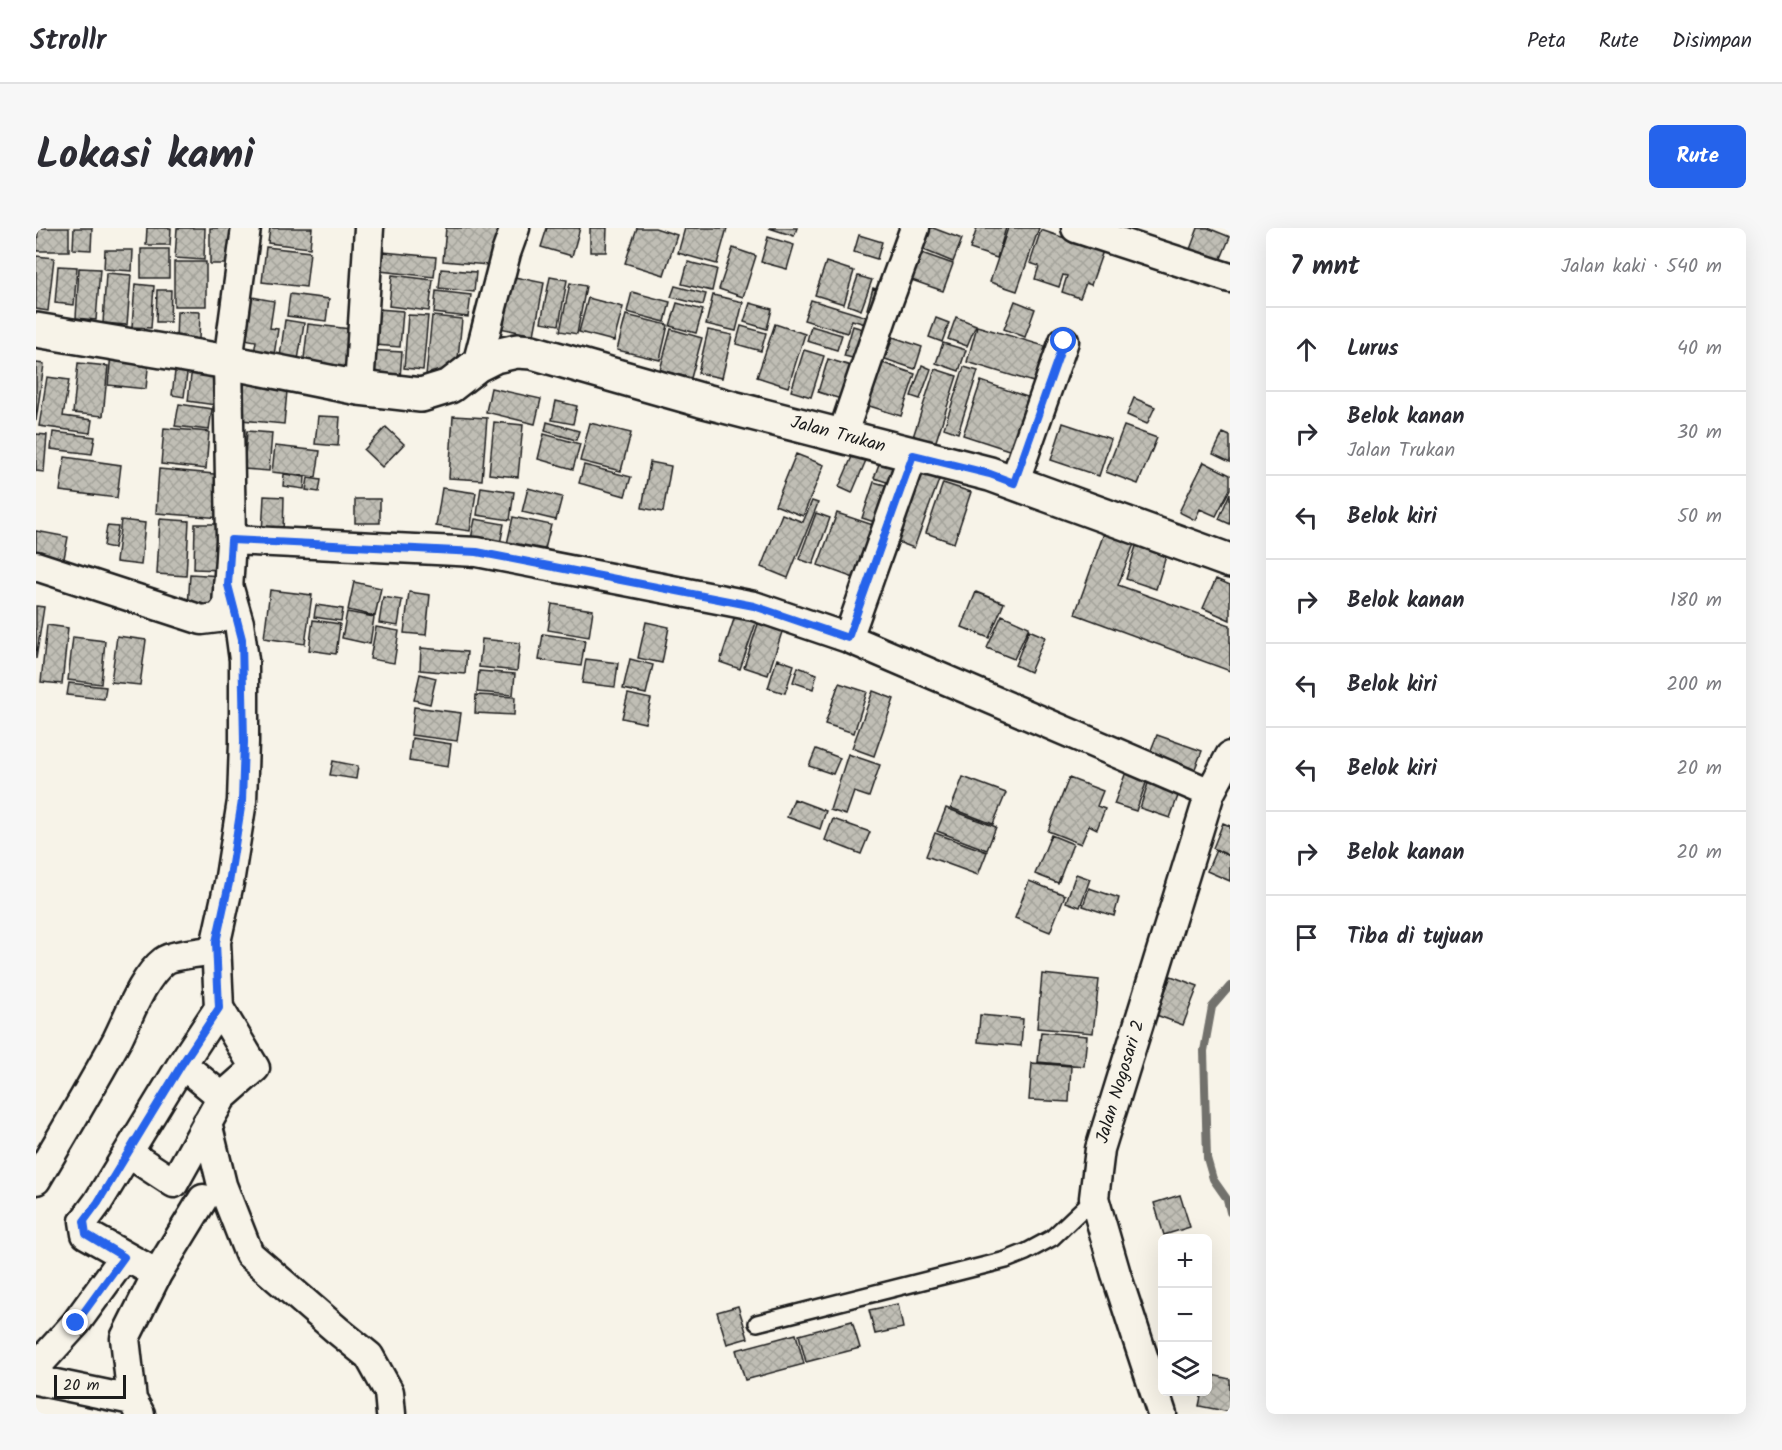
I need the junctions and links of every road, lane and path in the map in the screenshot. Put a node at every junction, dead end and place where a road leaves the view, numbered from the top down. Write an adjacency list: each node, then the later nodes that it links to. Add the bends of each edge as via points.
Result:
1 (246, 228): 9 (street)
2 (369, 228): 11 (street)
3 (515, 228): 10 (street)
4 (915, 228): 12 (street)
5 (1076, 228): 6 (street)
6 (1230, 278)
7 (36, 330): 9 (street, Jalan Trukan)
8 (1064, 341): 14 (street)
9 (228, 362): 11 (street, Jalan Trukan); 15 (street)
10 (477, 365): 11 (street, Jalan Trukan, via 450,386 421,395); 12 (street, Jalan Trukan, via 518,351 545,354)
11 (359, 388)
12 (842, 436): 13 (street, Jalan Trukan)
13 (913, 455): 14 (street, Jalan Trukan); 19 (street)
14 (1014, 483): 16 (street, Jalan Trukan)
15 (231, 540): 18 (street); 19 (street, via 477,552 754,606)
16 (1230, 561)
17 (36, 566): 18 (street, via 202,620 218,618 227,607)
18 (228, 585): 22 (street, via 242,639 244,742 242,801)
19 (848, 638): 21 (street)
20 (1230, 756): 21 (street, Jalan Nogosari 2)
21 (1210, 793): 30 (street, Jalan Nogosari 2, via 1100,1149)
22 (216, 942): 23 (street); 28 (street, via 209,951 166,959 156,968)
23 (219, 1008): 24 (street); 25 (street, via 255,1068)
24 (182, 1064): 25 (street); 27 (street)
25 (222, 1097): 26 (street)
26 (207, 1123): 29 (street); 32 (street)
27 (128, 1153): 29 (street); 33 (street, via 84,1221 86,1234)
28 (36, 1179)
29 (174, 1183): 31 (street)
30 (1094, 1198): 35 (lane, via 1052,1238 1006,1260); 41 (street, Jalan Nogosari 2)
31 (203, 1199): 32 (street); 34 (street)
32 (234, 1217): 40 (street, via 249,1254 369,1356 389,1392)
33 (124, 1257): 34 (street); 36 (street, via 76,1323)
34 (157, 1274): 39 (street, via 125,1338)
35 (757, 1323)
36 (36, 1367)
37 (36, 1380): 38 (street)
38 (90, 1402): 39 (street)
39 (136, 1407)
40 (391, 1414)
41 (1162, 1414)

